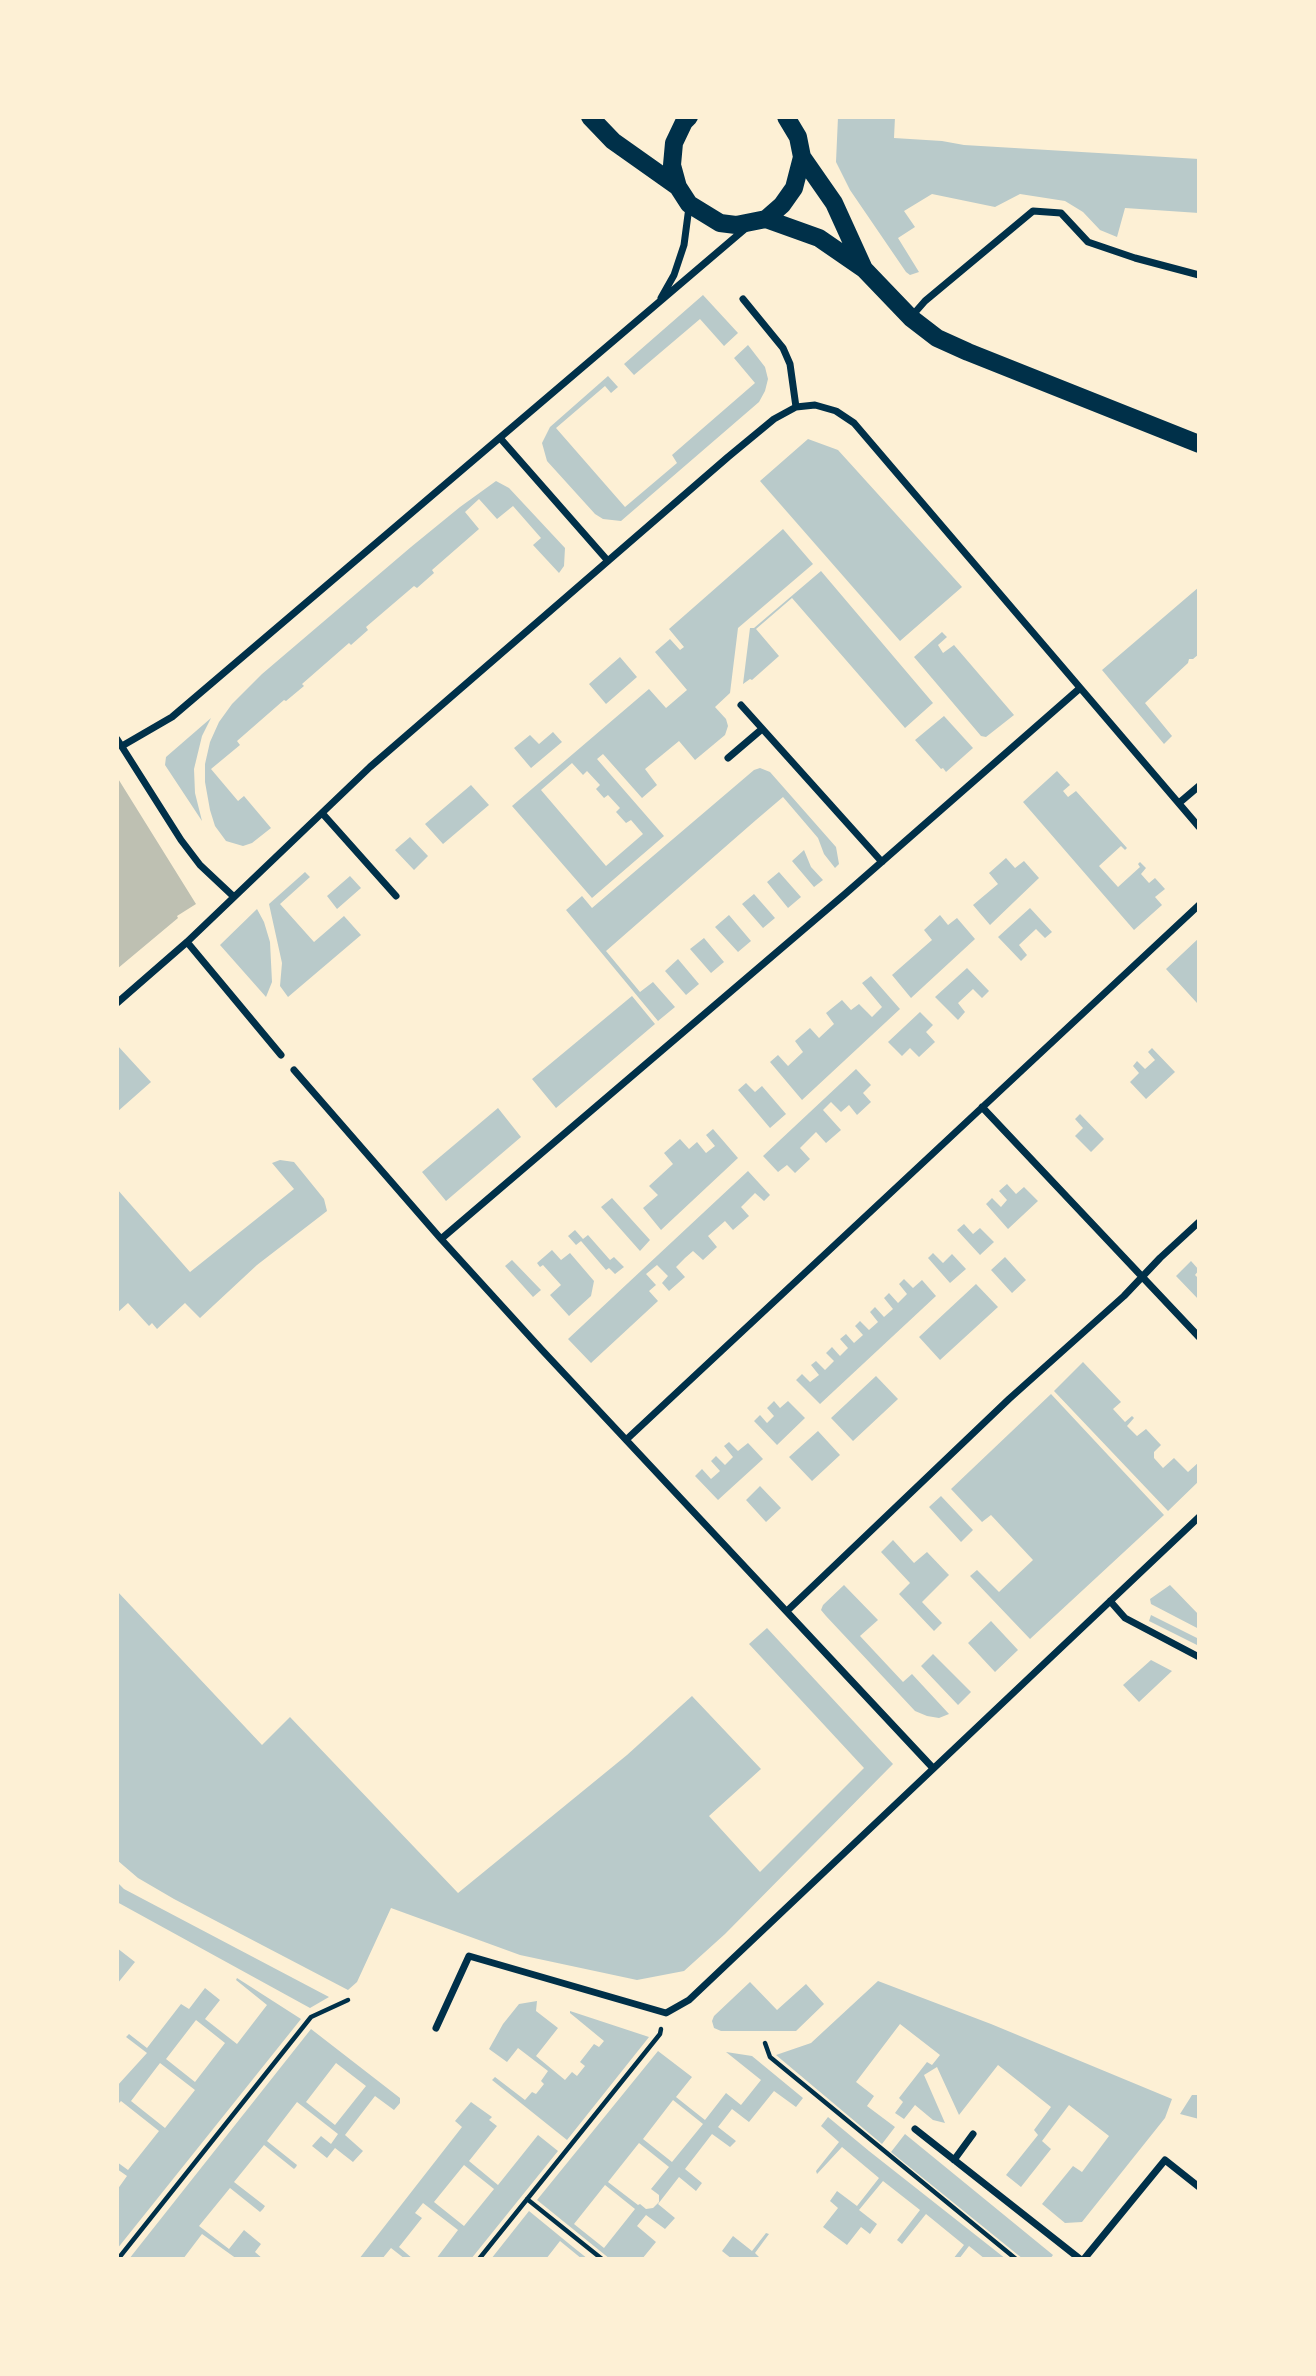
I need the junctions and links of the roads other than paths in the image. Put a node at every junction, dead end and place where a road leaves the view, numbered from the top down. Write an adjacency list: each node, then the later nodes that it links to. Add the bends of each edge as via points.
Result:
1 (590, 117): 5 (main road, via 614,141)
2 (689, 117): 5 (main road, via 674,143 672,165)
3 (786, 117): 4 (main road, via 798,137)
4 (802, 157): 7 (main road, via 794,188 782,205); 8 (main road, via 834,203)
5 (678, 187): 6 (main road)
6 (689, 204): 7 (main road, via 720,223); 11 (street, via 684,245)
7 (759, 221): 8 (main road, via 819,238); 11 (street)
8 (864, 269): 12 (main road)
9 (1199, 275): 12 (street, via 1088,242 1061,213 1033,211 925,301)
10 (743, 299): 13 (street, via 783,348)
11 (659, 302): 14 (street)
12 (911, 318): 15 (main road, via 937,338 968,352)
13 (796, 407): 16 (street, via 774,419); 17 (street, via 815,405 854,423)
14 (500, 438): 16 (street); 20 (street, via 172,717)
15 (1199, 443)
16 (608, 561): 24 (street)
17 (1079, 689): 23 (street); 26 (street)
18 (741, 705): 19 (street)
19 (762, 729): 21 (street); 26 (street)
20 (119, 742): 27 (street, via 181,840)
21 (728, 758)
22 (1199, 786): 23 (street)
23 (1179, 803): 25 (street)
24 (322, 813): 27 (street); 28 (street)
25 (1199, 827)
26 (882, 862): 36 (street)
27 (233, 896): 30 (street)
28 (396, 896)
29 (1199, 905): 34 (street)
30 (187, 942): 31 (street); 32 (street)
31 (117, 1003)
32 (281, 1055)
33 (295, 1070): 36 (street)
34 (982, 1107): 37 (street); 39 (street)
35 (1199, 1223): 37 (street)
36 (441, 1239): 39 (street)
37 (1142, 1277): 38 (street); 42 (street)
38 (1199, 1338)
39 (627, 1439): 42 (street)
40 (1199, 1517): 41 (street)
41 (1110, 1601): 43 (street, via 1125,1618); 44 (street)
42 (787, 1611): 44 (street)
43 (1199, 1657)
44 (933, 1767): 45 (street, via 689,2000 666,2013 469,1956)
45 (436, 2028)
46 (915, 2129): 48 (street)
47 (973, 2134): 48 (street)
48 (954, 2160): 50 (street)
49 (1199, 2187): 50 (street, via 1165,2160)
50 (1082, 2259)

